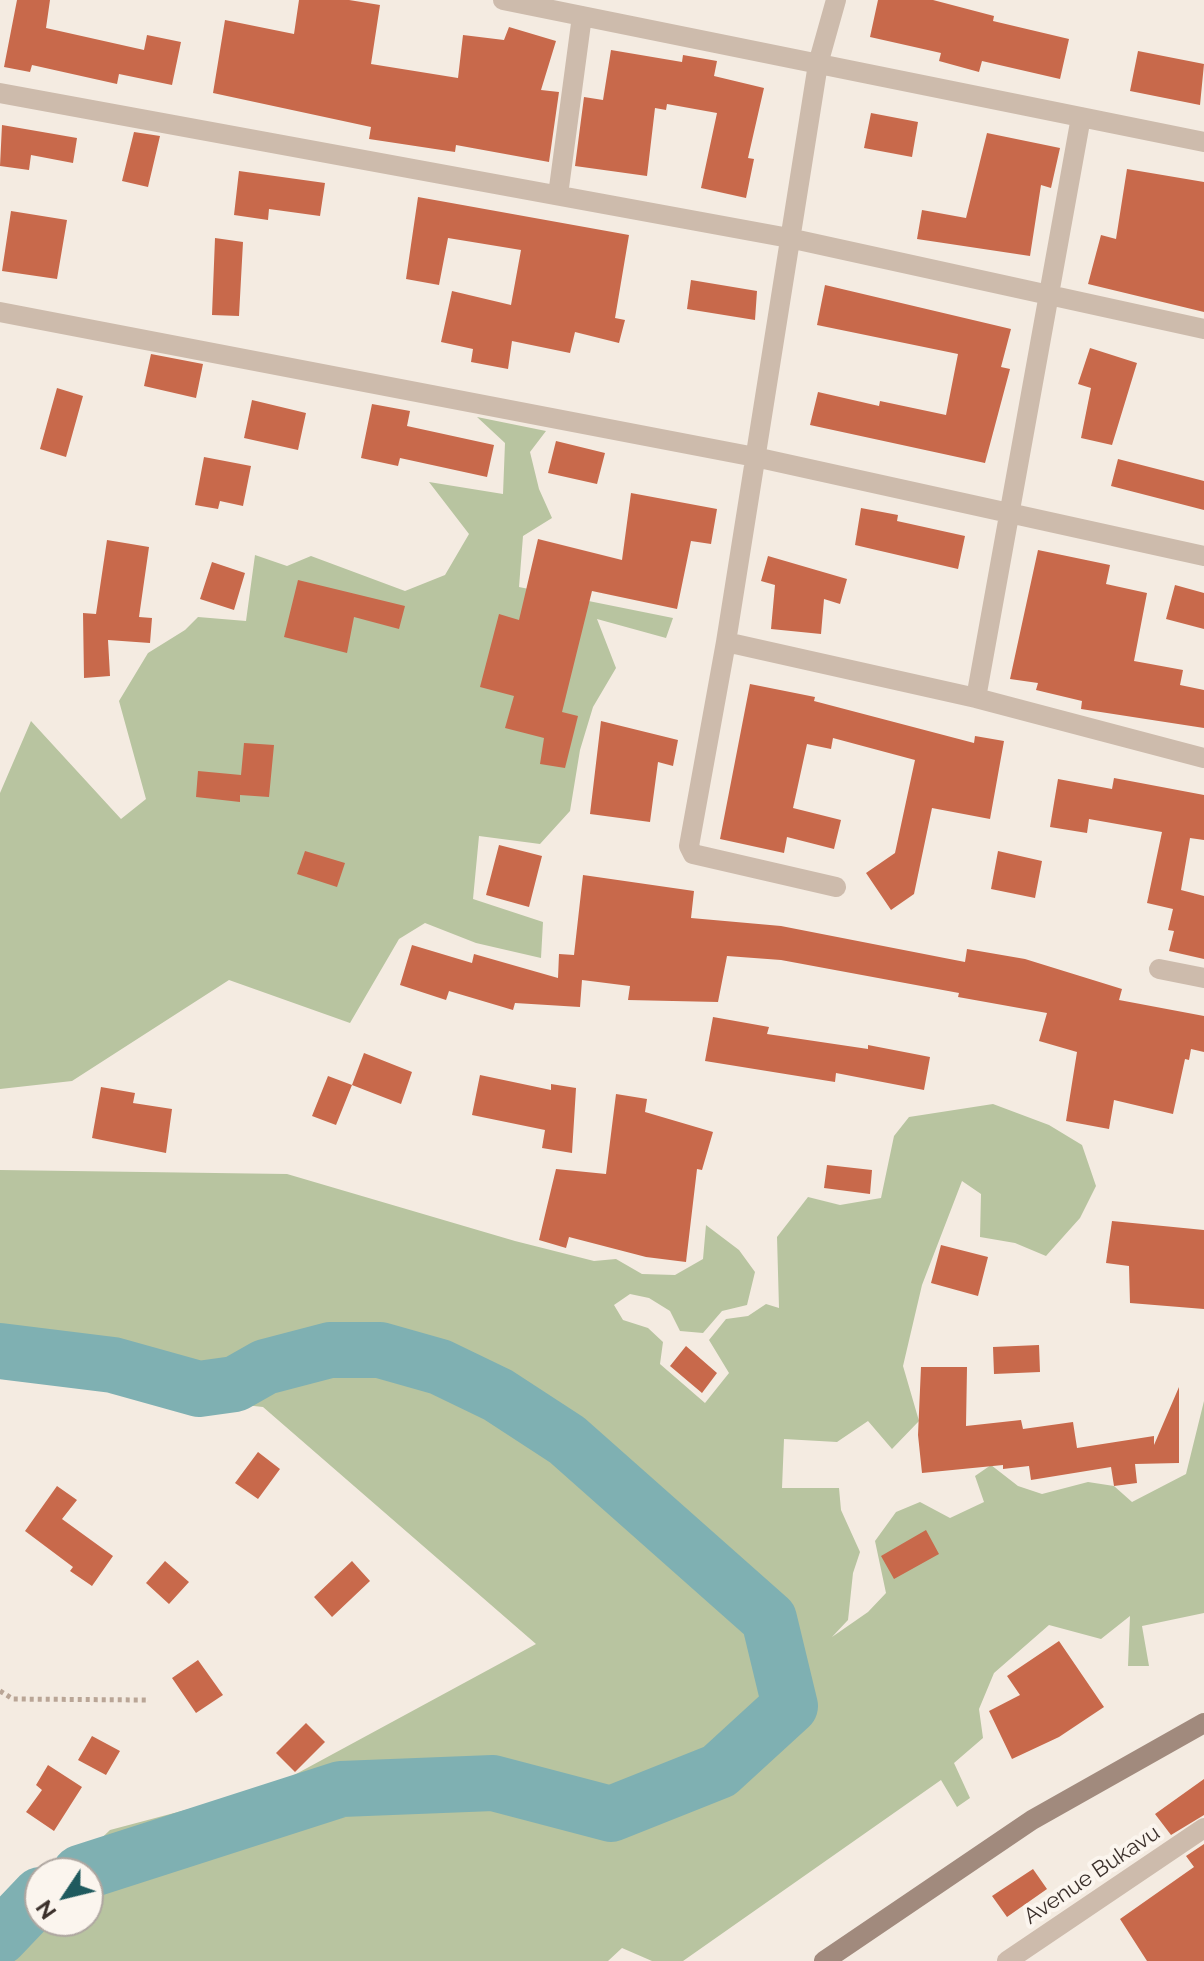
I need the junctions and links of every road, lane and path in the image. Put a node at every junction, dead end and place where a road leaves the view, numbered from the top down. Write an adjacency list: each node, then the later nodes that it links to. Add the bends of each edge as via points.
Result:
1 (503, 0): 3 (street)
2 (836, 0): 4 (street)
3 (582, 16): 4 (street); 8 (street)
4 (818, 64): 6 (street); 9 (street)
5 (0, 93): 8 (street)
6 (1081, 117): 7 (street); 10 (street)
7 (1204, 142)
8 (558, 195): 9 (street)
9 (789, 238): 10 (street); 13 (street)
10 (1048, 295): 12 (street); 14 (street)
11 (0, 312): 13 (street)
12 (1204, 329)
13 (755, 457): 14 (street); 16 (street)
14 (1009, 513): 15 (street); 17 (street)
15 (1204, 556)
16 (726, 642): 17 (street); 19 (street, via 690,851)
17 (976, 698): 18 (street)
18 (1204, 758)
19 (836, 887)
20 (1159, 969): 21 (street)
21 (1204, 978)
22 (0, 1691): 23 (path, via 13,1699)
23 (146, 1700)
24 (1204, 1723): 26 (street, via 1032,1820)
25 (1204, 1828): 27 (street, Avenue Bukavu)
26 (824, 1961)
27 (1007, 1961)

